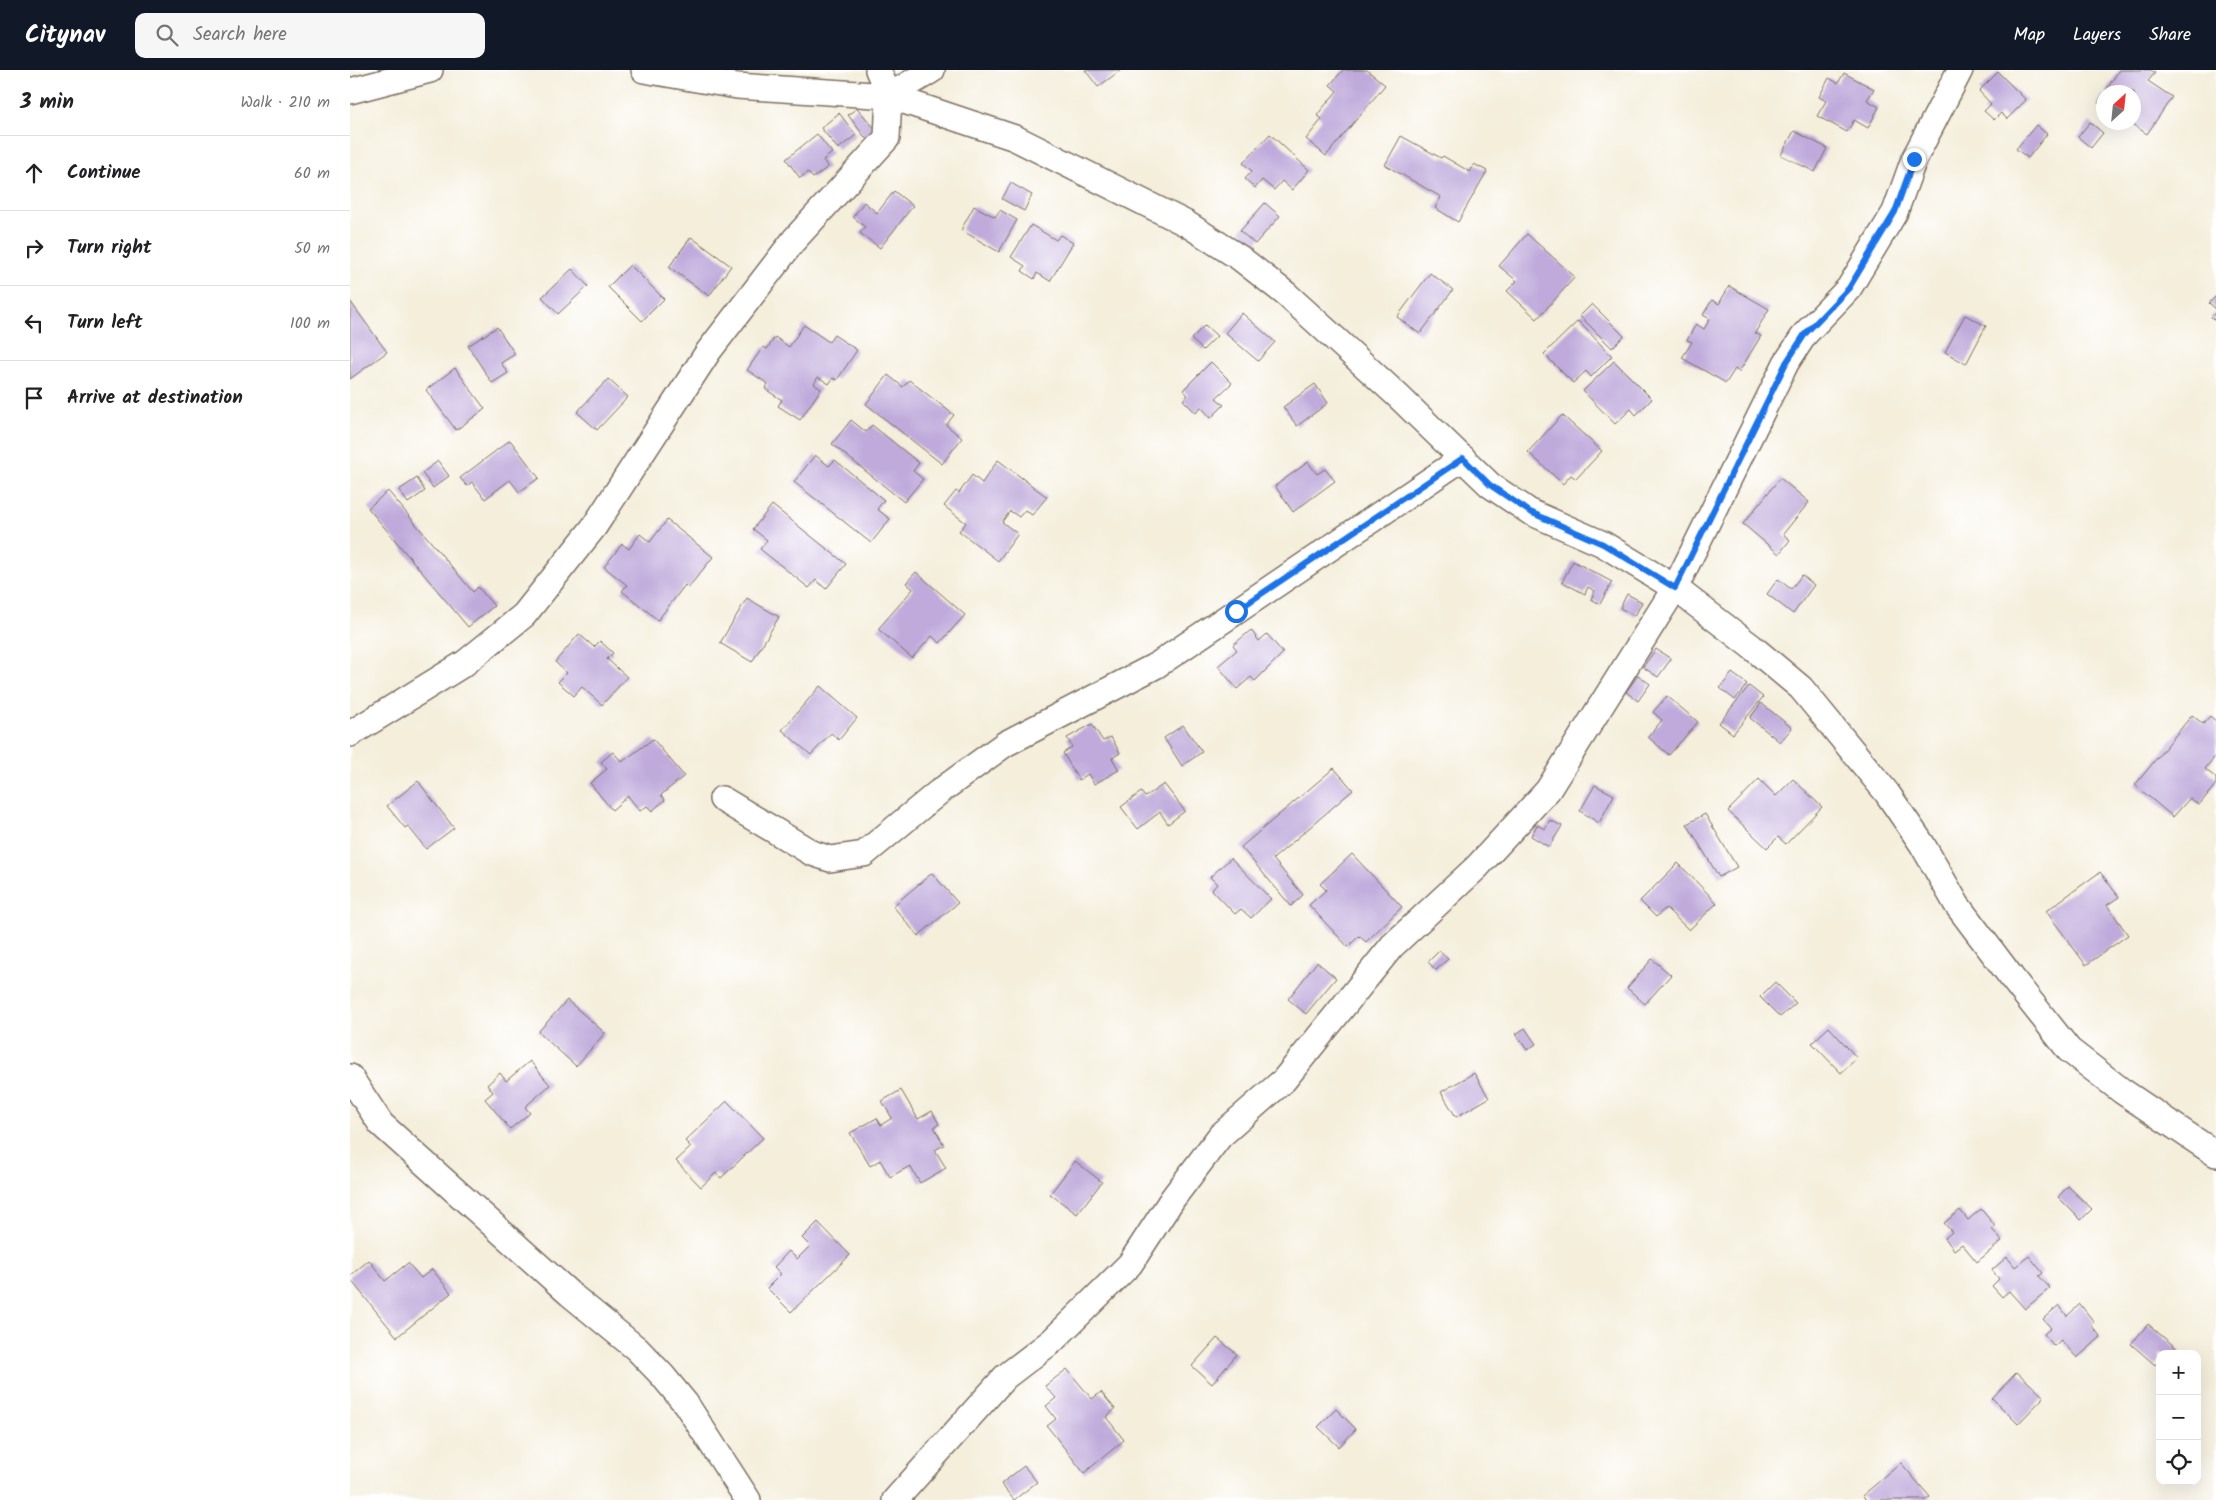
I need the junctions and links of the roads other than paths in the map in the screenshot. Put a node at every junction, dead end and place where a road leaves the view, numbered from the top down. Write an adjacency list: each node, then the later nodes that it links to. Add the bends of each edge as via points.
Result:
1 (430, 70): 6 (street)
2 (644, 70): 7 (street, via 737,86)
3 (878, 70): 7 (street)
4 (932, 70): 7 (street)
5 (1960, 70): 9 (street, via 1914,159 1890,220 1849,288 1805,334 1786,363)
6 (350, 91)
7 (890, 96): 8 (street, via 1015,138 1187,224 1240,258 1286,294); 10 (street, via 887,138 794,240 708,352 594,527 524,614 465,663)
8 (1463, 458): 9 (street, via 1490,485 1530,512 1603,544); 11 (street, via 1157,664 1005,744 939,792 864,854 830,859 812,853)
9 (1675, 588): 13 (street, via 1801,688 1887,793 1922,844 1957,905 2069,1050 2122,1091); 15 (street, via 1548,790 1477,867 1392,946 1284,1080 1220,1136 1173,1198 1130,1264 1052,1341 1005,1377)
10 (350, 734)
11 (722, 799)
12 (350, 1078): 14 (street, via 381,1124 570,1294 637,1348 686,1404)
13 (2216, 1154)
14 (748, 1500)
15 (895, 1500)

